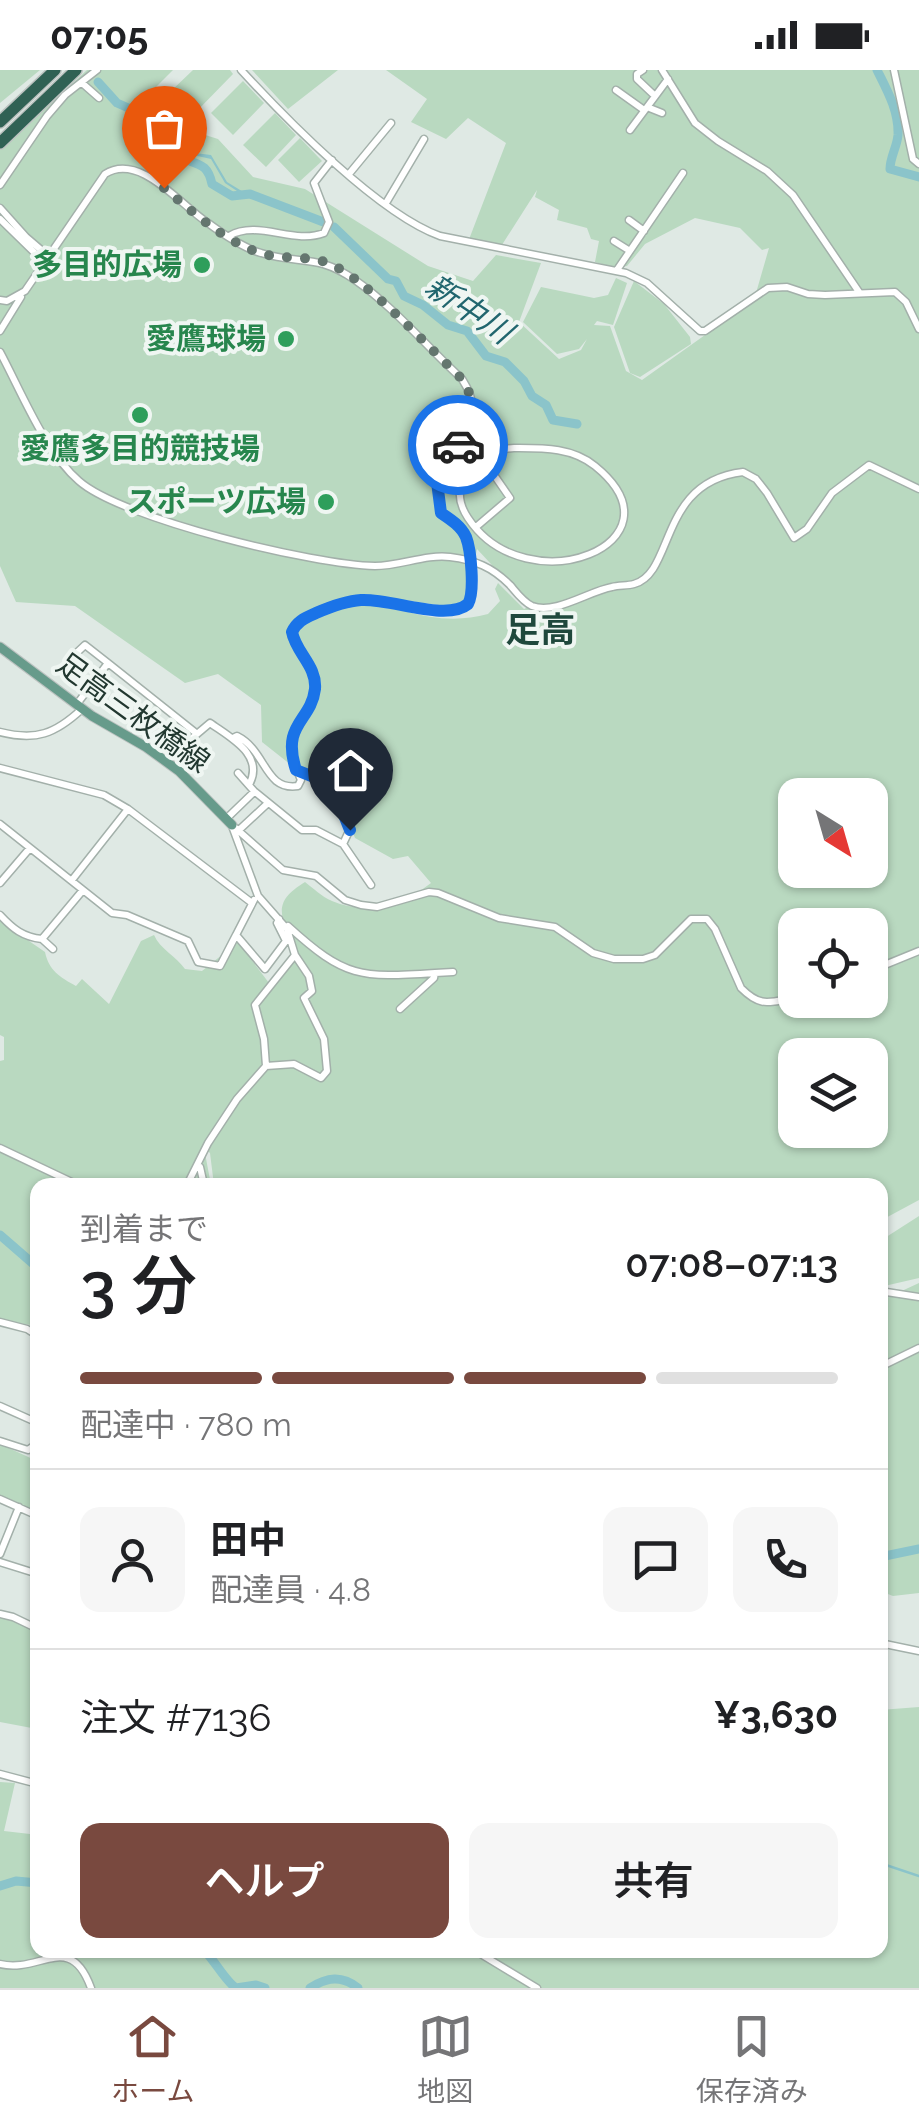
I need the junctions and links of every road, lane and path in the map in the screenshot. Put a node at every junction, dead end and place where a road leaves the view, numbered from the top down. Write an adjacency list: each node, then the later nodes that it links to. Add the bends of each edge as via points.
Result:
1 (55, 70): 15 (highway)
2 (76, 70): 19 (highway)
3 (97, 70): 9 (street)
4 (241, 70): 20 (street)
5 (643, 70): 11 (street, via 636,76)
6 (662, 70): 8 (street)
7 (894, 70): 21 (street)
8 (668, 79): 11 (street); 36 (street, via 695,123 792,195)
9 (82, 83): 12 (street); 24 (street, via 47,116)
10 (616, 90): 13 (street)
11 (655, 96): 13 (street)
12 (99, 98)
13 (646, 108): 14 (street); 17 (street)
14 (662, 114)
15 (0, 122)
16 (392, 123): 23 (street)
17 (630, 130)
18 (424, 139): 25 (street)
19 (0, 142)
20 (332, 160): 23 (street); 30 (street, via 314,184 329,222 324,232 305,237 242,229)
21 (919, 164)
22 (683, 173): 29 (street)
23 (350, 174): 25 (street)
24 (0, 185)
25 (386, 203): 34 (street, via 440,236)
26 (0, 208): 33 (street)
27 (0, 219): 33 (street)
28 (628, 220): 29 (street)
29 (644, 231): 32 (street)
30 (229, 236): 33 (street, via 122,167 104,174); 41 (street, via 261,253 328,263 357,282 462,379 474,403)
31 (614, 241): 32 (street)
32 (630, 252): 34 (street)
33 (45, 258): 35 (street)
34 (617, 270): 36 (street, via 647,283 700,332 768,288)
35 (25, 292): 37 (street); 39 (street)
36 (859, 294): 38 (street, via 895,292)
37 (0, 300)
38 (919, 329)
39 (0, 331)
40 (0, 352): 46 (street, via 65,467 118,505 342,564)
41 (466, 433): 42 (street); 46 (street, via 437,482 441,513 466,537)
42 (494, 451): 43 (street); 45 (street, via 582,456 610,480 626,521 598,551 559,561 512,555)
43 (483, 459): 45 (street, via 464,476 458,497); 45 (street, via 510,498)
44 (919, 489): 46 (street, via 869,465 832,494 794,538 756,479 744,472 718,477 679,510 648,576 560,604 537,607)
45 (476, 527)
46 (470, 560): 56 (street, via 472,597 456,612 364,599 296,624 292,638 315,682 294,730)
47 (0, 648): 50 (main road, 足高三枚橋線)
48 (69, 660): 49 (street, via 86,645)
49 (108, 663): 50 (street); 52 (street)
50 (79, 706): 51 (street, via 50,732 27,739); 54 (main road, 足高三枚橋線)
51 (0, 732)
52 (196, 733): 53 (street, via 210,723); 54 (street)
53 (233, 738): 56 (street, via 252,745 276,783 298,786); 58 (street, via 254,762)
54 (165, 761): 62 (main road, 足高三枚橋線)
55 (0, 768): 60 (street, via 104,795)
56 (296, 770): 63 (street, via 334,790 350,830)
57 (238, 773): 58 (street)
58 (251, 788): 59 (street); 62 (street)
59 (268, 803): 62 (street); 63 (street, via 302,830)
60 (128, 808): 65 (street); 69 (street)
61 (0, 824): 64 (street)
62 (232, 825): 69 (street); 81 (street, via 282,870 316,876 345,900 377,907 438,893 498,918 555,927 614,959 655,955 691,919 707,918 748,995 762,1003)
63 (343, 844): 67 (street)
64 (30, 848): 65 (street); 66 (street)
65 (72, 880): 68 (street)
66 (0, 883)
67 (371, 885)
68 (82, 890): 72 (street, via 112,913 188,941 198,962 220,966); 74 (street)
69 (255, 899): 71 (street); 72 (street)
70 (0, 915): 74 (street, via 28,938)
71 (278, 921): 72 (street, via 286,940 265,969); 73 (street); 77 (street); 80 (street, via 356,974)
72 (236, 935)
73 (269, 936)
74 (42, 939): 75 (street)
75 (53, 949)
76 (919, 952): 78 (street)
77 (296, 955): 83 (street, via 255,1005); 83 (street, via 312,991 304,998 324,1039 327,1072 320,1078 294,1064)
78 (888, 962)
79 (452, 972): 80 (street)
80 (435, 973): 82 (street)
81 (778, 1001)
82 (400, 1009)
83 (266, 1066): 85 (street, via 237,1099)
84 (0, 1148): 86 (street)
85 (200, 1165): 87 (street); 88 (street)
86 (63, 1178)
87 (192, 1178)
88 (203, 1178)
89 (888, 1292): 90 (street)
90 (919, 1297)
91 (0, 1322): 92 (street)
92 (30, 1330)
93 (919, 1348): 94 (street)
94 (888, 1364)
95 (0, 1406): 96 (street)
96 (30, 1419)
97 (0, 1441): 98 (street)
98 (30, 1449)
99 (0, 1499): 100 (street)
100 (19, 1507): 101 (street); 102 (street)
101 (30, 1512)
102 (0, 1554)
103 (0, 1562): 104 (street)
104 (30, 1571)
105 (0, 1614): 106 (street)
106 (30, 1625)
107 (888, 1644): 108 (street)
108 (919, 1650)
109 (0, 1774): 110 (street)
110 (30, 1782)
111 (56, 1958): 114 (street)
112 (68, 1958): 115 (street)
113 (487, 1958): 116 (street)
114 (0, 1964)
115 (91, 1988)
116 (537, 1988)

